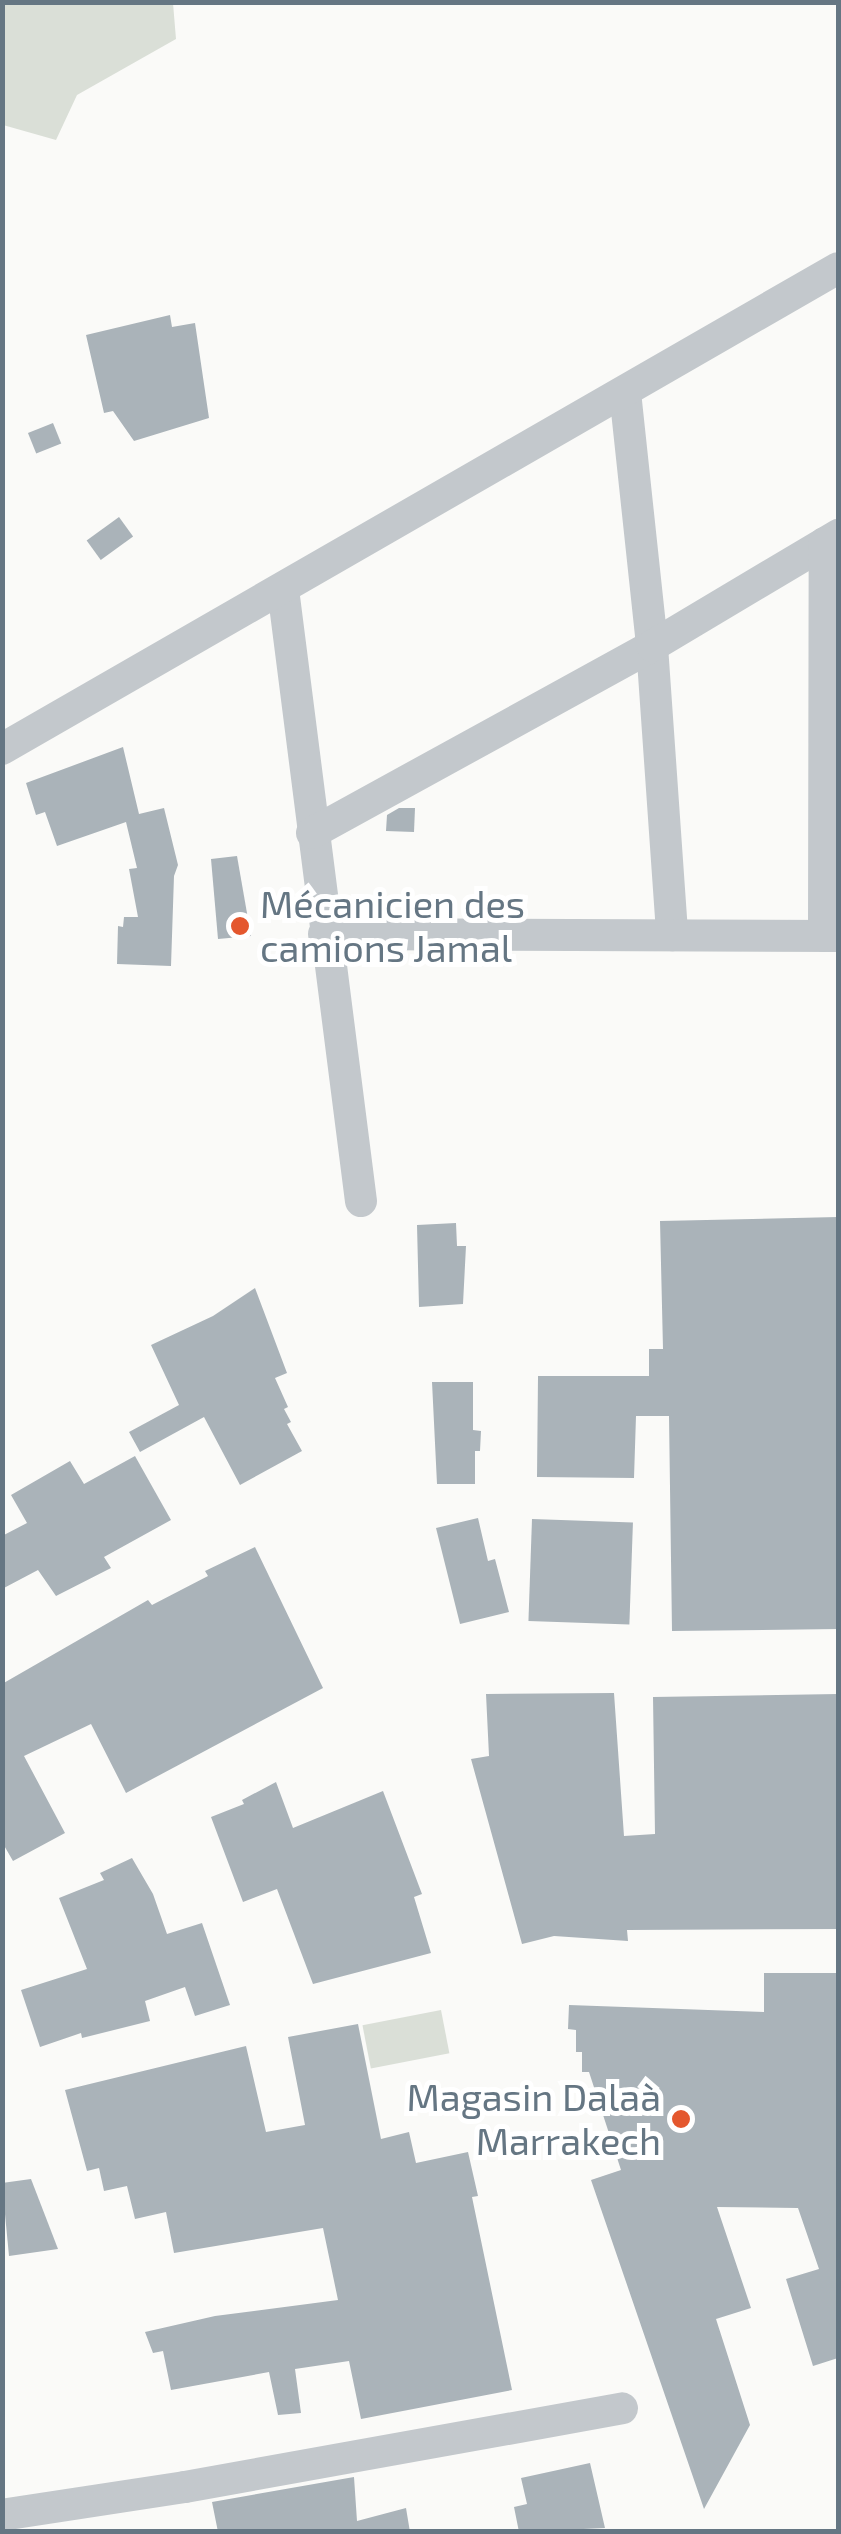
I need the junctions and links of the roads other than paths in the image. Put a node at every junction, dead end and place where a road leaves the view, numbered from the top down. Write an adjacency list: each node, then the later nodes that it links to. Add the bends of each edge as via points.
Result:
1 (838, 268): 2 (street)
2 (625, 392): 4 (street); 5 (street)
3 (832, 539): 5 (street); 10 (street)
4 (283, 588): 6 (street); 7 (street)
5 (652, 646): 7 (street); 9 (street)
6 (2, 749)
7 (312, 833): 8 (street)
8 (324, 934): 9 (street); 11 (street)
9 (672, 936): 10 (street)
10 (831, 936)
11 (361, 1202)
12 (622, 2408): 13 (street)
13 (2, 2514)

